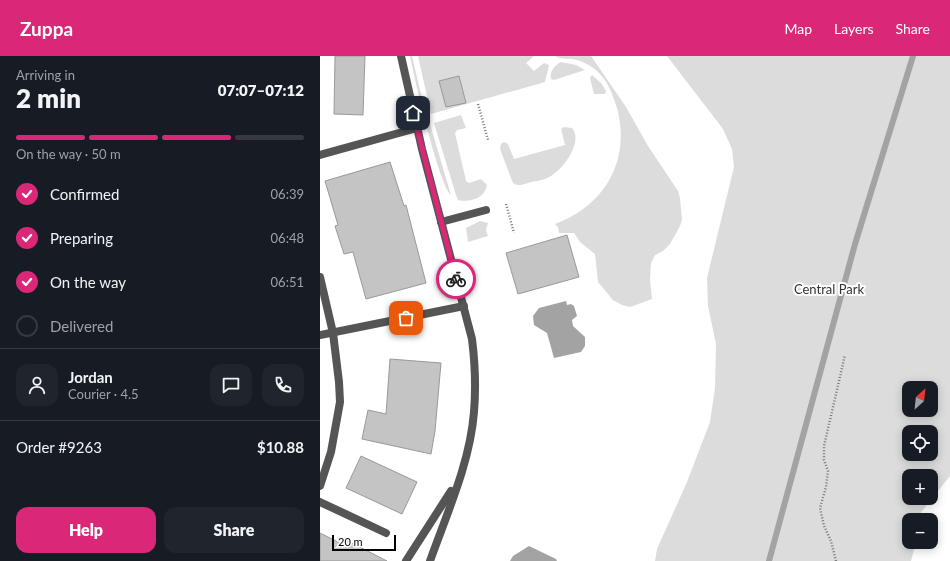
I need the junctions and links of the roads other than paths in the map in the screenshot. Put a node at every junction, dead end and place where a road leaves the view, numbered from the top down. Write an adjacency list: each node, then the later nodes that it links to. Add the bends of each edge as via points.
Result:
1 (402, 56): 2 (street)
2 (417, 128): 3 (street); 5 (street)
3 (320, 155)
4 (486, 210): 5 (street)
5 (441, 222): 7 (street)
6 (320, 277): 8 (street)
7 (464, 306): 8 (street); 10 (street, via 472,339 475,397 470,436)
8 (333, 333): 9 (street); 11 (street, via 340,402 331,452)
9 (320, 335)
10 (460, 474): 14 (street); 15 (street)
11 (320, 486)
12 (320, 502): 13 (street)
13 (386, 533)
14 (406, 561)
15 (430, 561)

